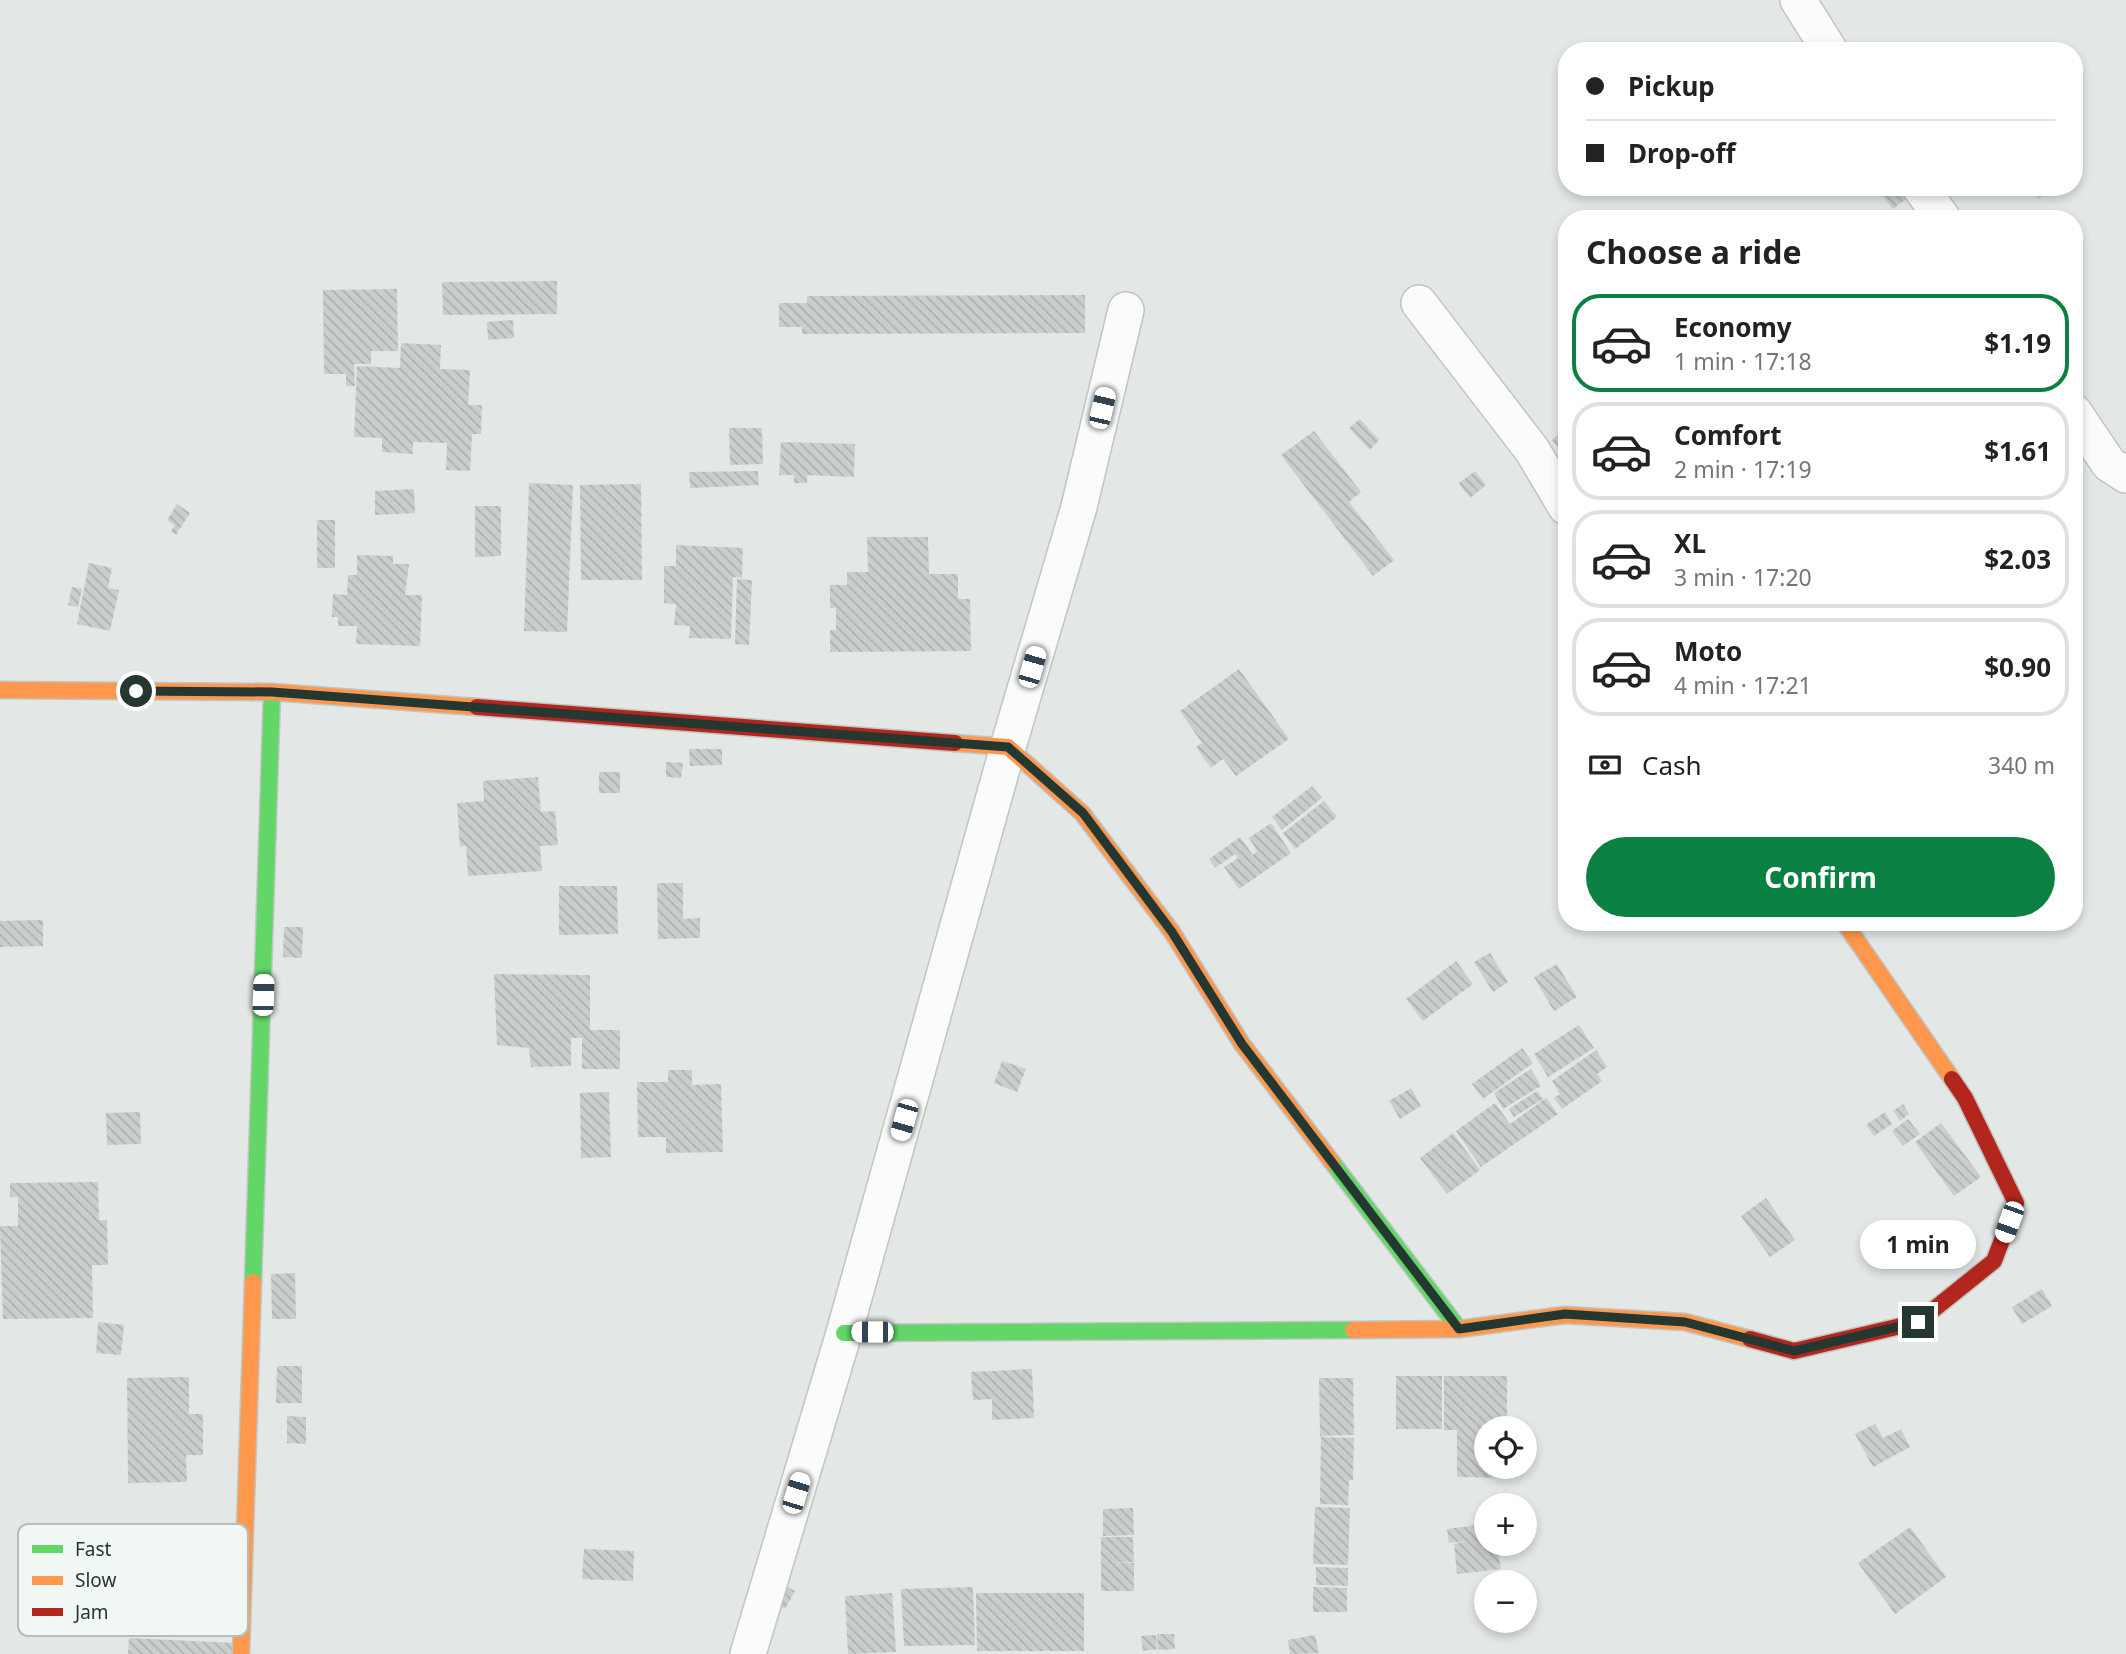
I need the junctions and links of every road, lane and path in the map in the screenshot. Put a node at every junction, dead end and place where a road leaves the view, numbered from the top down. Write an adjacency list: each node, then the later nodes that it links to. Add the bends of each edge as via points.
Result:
1 (1798, 0): 2 (street)
2 (1824, 42)
3 (1419, 303): 7 (street, via 1532,450)
4 (1126, 310): 10 (street, via 1079,507)
5 (2083, 425): 6 (street, via 2109,464)
6 (2126, 475)
7 (1558, 494)
8 (0, 690): 9 (street)
9 (272, 692): 10 (street); 14 (street)
10 (1008, 747): 12 (street, via 1083,813 1172,932 1242,1044); 13 (street)
11 (1850, 931): 12 (street, via 1965,1098 2016,1203 1994,1261 1918,1322 1794,1351 1685,1322 1565,1314)
12 (1459, 1329): 13 (street)
13 (844, 1333): 17 (street)
14 (246, 1524)
15 (243, 1636): 16 (street)
16 (242, 1654)
17 (748, 1654)

